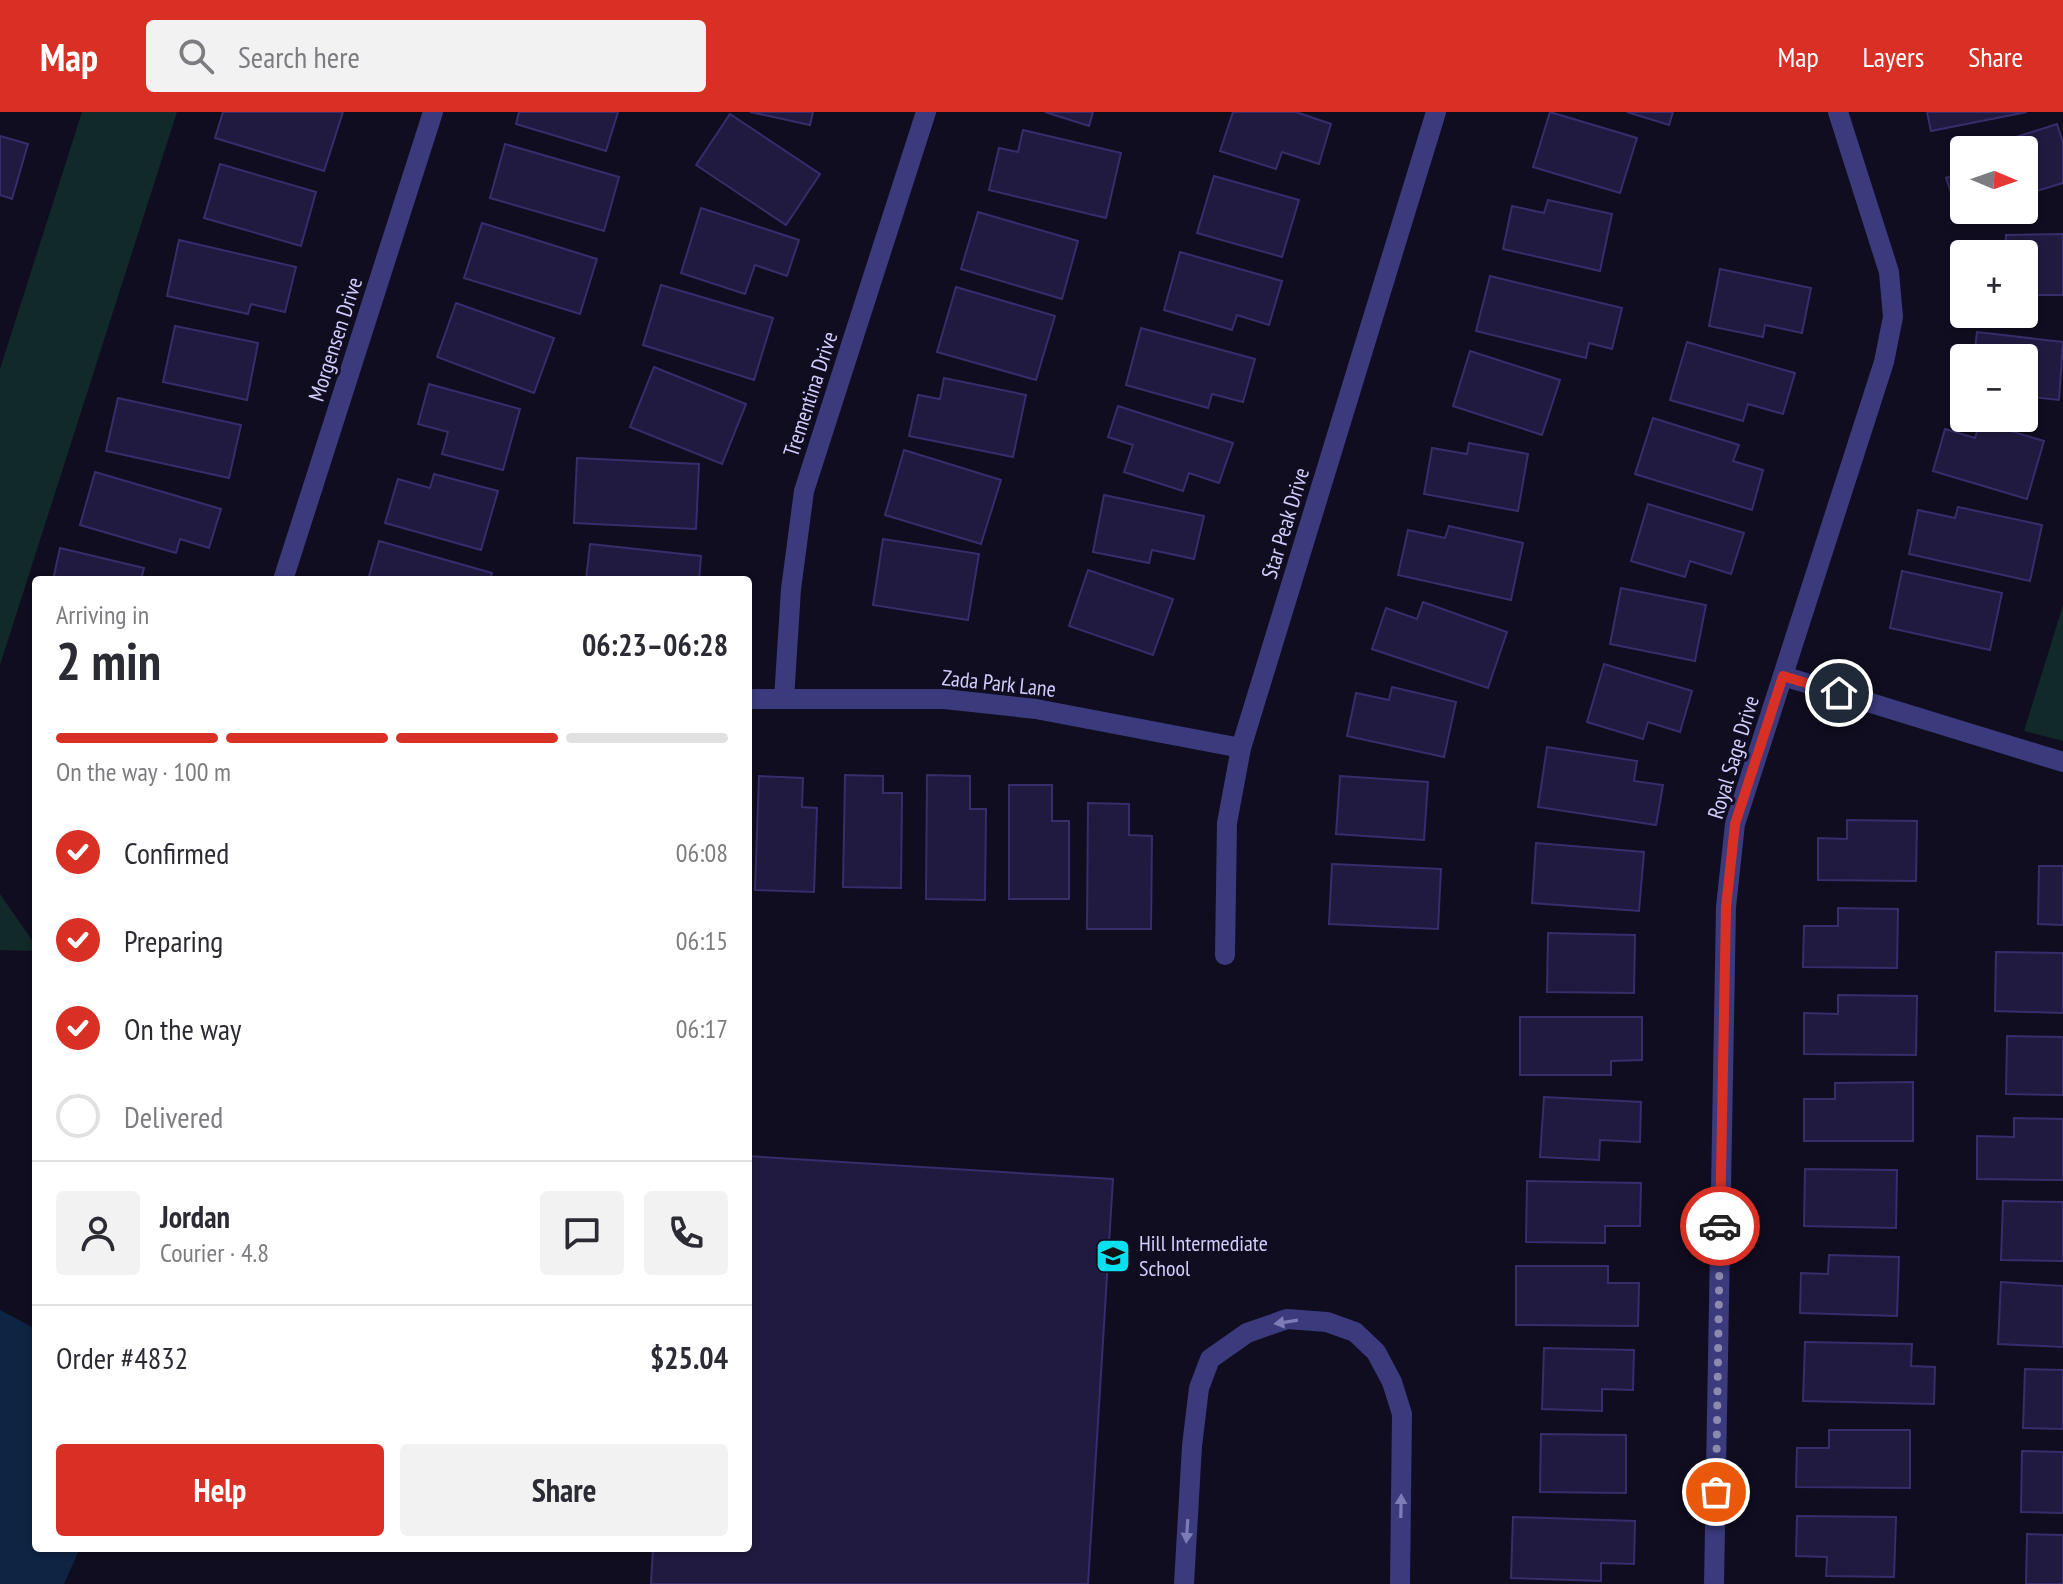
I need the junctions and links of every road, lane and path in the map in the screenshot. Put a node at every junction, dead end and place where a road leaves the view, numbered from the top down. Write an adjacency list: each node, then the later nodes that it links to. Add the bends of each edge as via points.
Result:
1 (433, 112): 5 (street, Morgensen Drive)
2 (926, 112): 8 (street, Trementina Drive, via 804,491)
3 (1436, 112): 9 (street, Star Peak Drive)
4 (1838, 112): 6 (street, Royal Sage Drive, via 1889,272 1893,317 1884,362)
5 (284, 576)
6 (1783, 676): 10 (street); 14 (street, Royal Sage Drive, via 1735,824 1726,907)
7 (752, 699): 8 (street, Zada Park Lane)
8 (784, 699): 9 (street, Zada Park Lane, via 960,701 1036,709)
9 (1241, 748): 11 (street, Star Peak Drive, via 1227,823)
10 (2063, 762)
11 (1225, 955)
12 (1184, 1584): 13 (street, one-way to 12, via 1402,1414 1392,1382 1376,1352 1355,1332 1327,1322 1287,1319 1247,1333 1210,1359 1199,1388 1192,1446)
13 (1400, 1584)
14 (1714, 1584)

